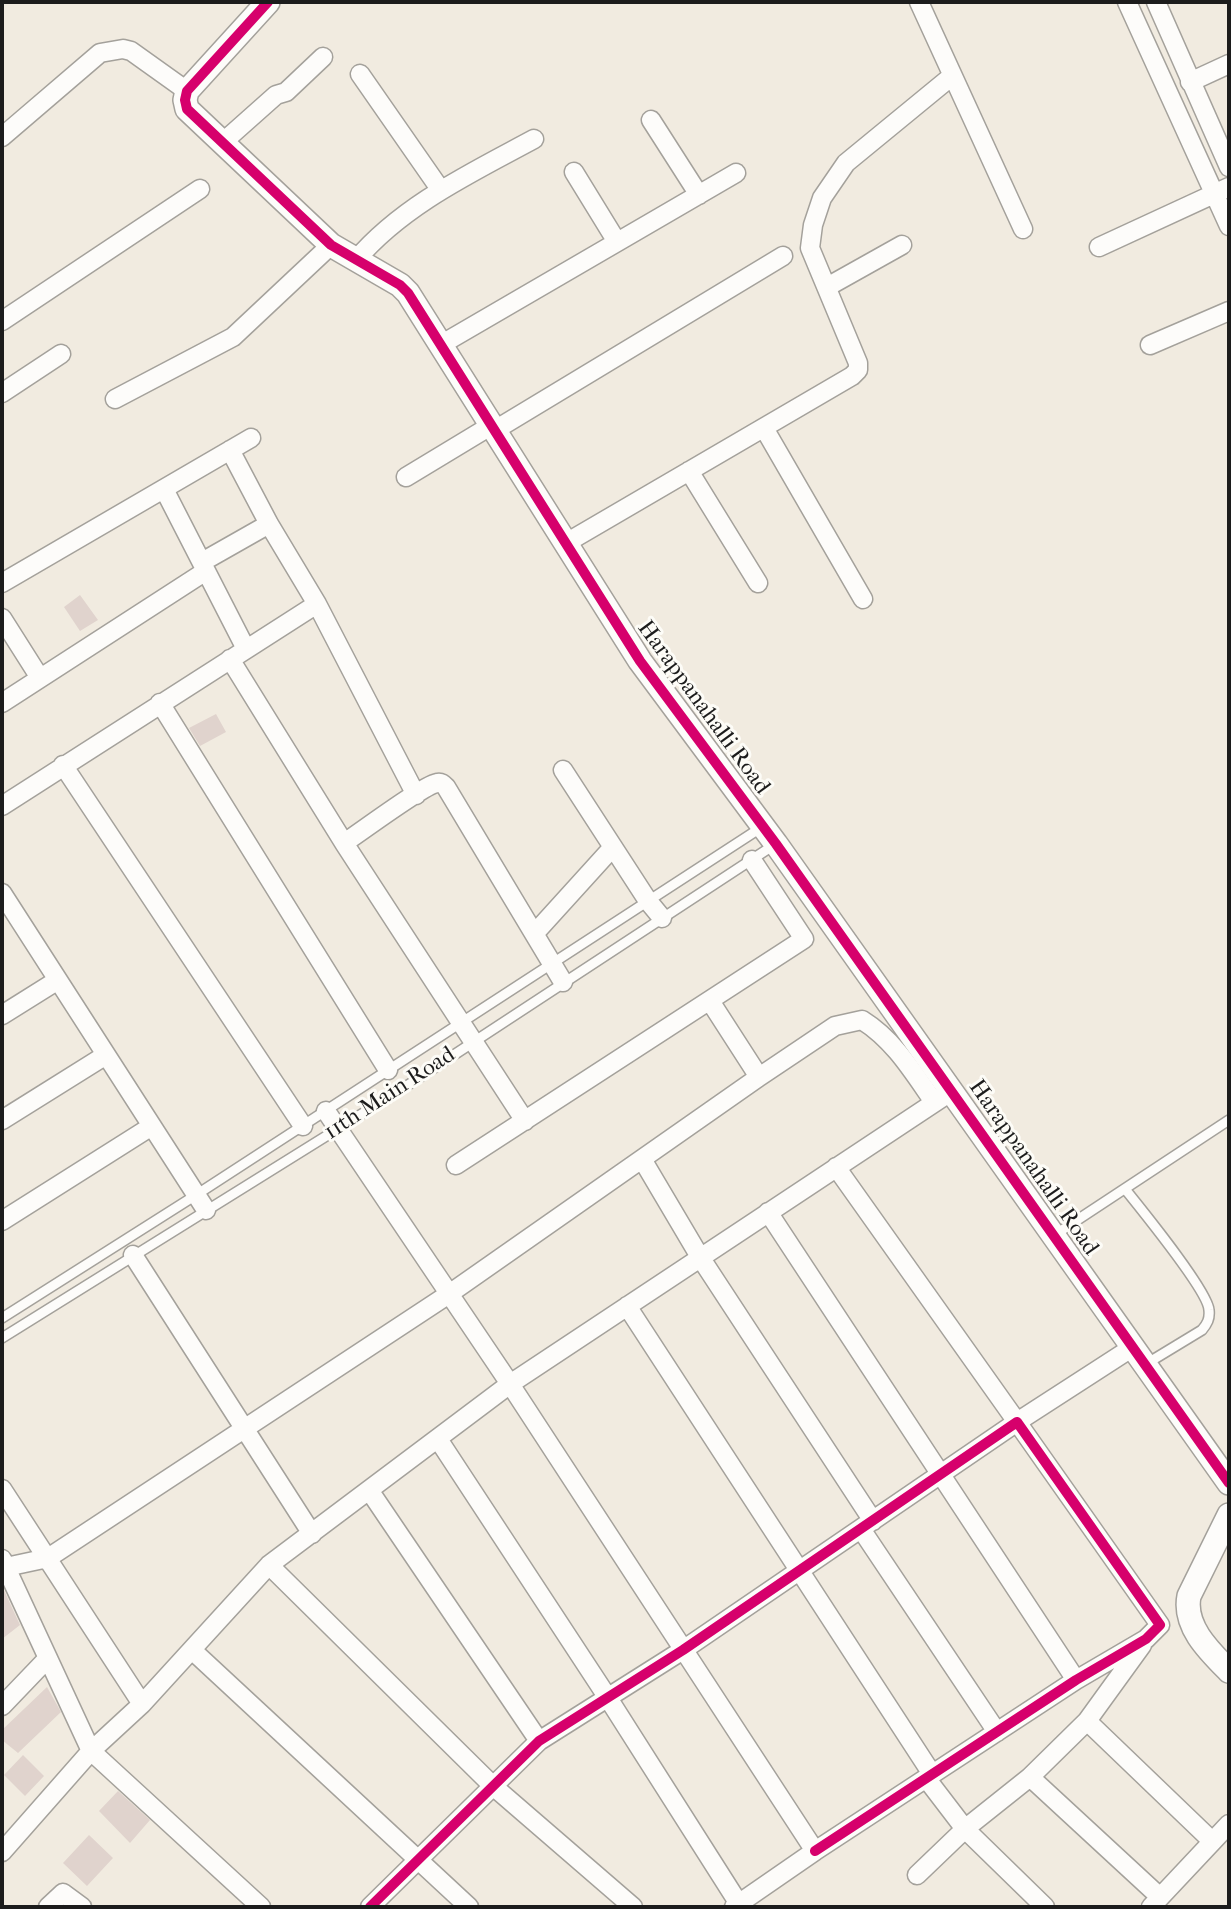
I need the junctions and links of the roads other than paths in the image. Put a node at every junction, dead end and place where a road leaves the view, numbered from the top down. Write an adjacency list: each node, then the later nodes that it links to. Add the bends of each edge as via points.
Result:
1 (268, 2): 10 (street)
2 (919, 2): 8 (street)
3 (1155, 2): 4 (street); 9 (street)
4 (1129, 7): 20 (street)
5 (323, 57): 14 (street)
6 (1229, 64): 9 (street)
7 (360, 74): 19 (street)
8 (952, 76): 23 (street); 30 (street, via 846,163 822,198 810,248)
9 (1190, 82): 15 (street)
10 (187, 91): 12 (street, via 131,51 100,53); 14 (street, Harappanahalli Road, via 187,109)
11 (651, 120): 21 (street)
12 (2, 137)
13 (534, 139): 19 (street)
14 (222, 143): 25 (street, Harappanahalli Road)
15 (1229, 167)
16 (574, 172): 24 (street)
17 (736, 173): 21 (street)
18 (200, 189): 32 (street)
19 (440, 189): 29 (street, via 370,243)
20 (1222, 191): 22 (street); 27 (street)
21 (699, 195): 24 (street)
22 (1229, 226)
23 (1023, 229)
24 (617, 242): 33 (street)
25 (331, 245): 29 (street, Harappanahalli Road); 37 (street, via 233,337)
26 (902, 245): 30 (street)
27 (1099, 247)
28 (783, 256): 38 (street)
29 (356, 260): 33 (street, Harappanahalli Road, via 400,285)
30 (827, 287): 39 (street, via 858,370)
31 (1229, 311): 34 (street)
32 (2, 321)
33 (442, 344): 38 (street, Harappanahalli Road)
34 (1150, 345)
35 (61, 354): 36 (street)
36 (2, 393)
37 (116, 399)
38 (494, 427): 43 (street); 46 (street, Harappanahalli Road)
39 (764, 428): 42 (street); 50 (street)
40 (251, 438): 41 (street)
41 (230, 450): 44 (street); 45 (street)
42 (689, 471): 46 (street); 49 (street)
43 (406, 477)
44 (164, 489): 47 (street); 48 (street)
45 (269, 524): 47 (street); 51 (street)
46 (566, 543): 62 (street, Harappanahalli Road, via 640,661)
47 (204, 567): 53 (street); 55 (street)
48 (2, 583)
49 (758, 583)
50 (863, 600)
51 (317, 604): 53 (street); 60 (street)
52 (2, 618): 55 (street)
53 (246, 649): 54 (street)
54 (230, 659): 57 (street); 63 (street)
55 (40, 678): 56 (street)
56 (2, 703)
57 (160, 703): 58 (street); 79 (street)
58 (63, 765): 61 (street); 87 (street)
59 (563, 771): 64 (street)
60 (416, 795): 63 (street); 70 (street, via 436,783 446,787)
61 (2, 806)
62 (769, 835): 65 (lane, 11th Main Road); 67 (lane, 11th Main Road); 81 (street, Harappanahalli Road)
63 (344, 844): 76 (street)
64 (613, 847): 67 (street); 70 (street)
65 (751, 860): 69 (lane, 11th Main Road); 74 (street, via 804,939)
66 (2, 893): 68 (street)
67 (648, 901): 69 (street); 71 (lane, 11th Main Road)
68 (8, 918): 72 (street)
69 (662, 918): 73 (lane, 11th Main Road)
70 (535, 933): 71 (street)
71 (553, 962): 73 (street); 76 (lane, 11th Main Road)
72 (58, 980): 75 (street); 78 (street)
73 (563, 982): 77 (lane, 11th Main Road)
74 (710, 1001): 80 (street); 85 (street)
75 (2, 1015)
76 (460, 1022): 77 (street); 79 (lane, 11th Main Road)
77 (473, 1041): 85 (street); 88 (lane, 11th Main Road)
78 (106, 1055): 83 (street); 86 (street)
79 (388, 1070): 82 (lane, 11th Main Road)
80 (760, 1076): 81 (street, via 835,1026 862,1020); 89 (street)
81 (943, 1096): 91 (street); 96 (street, Harappanahalli Road)
82 (326, 1111): 87 (lane, 11th Main Road); 88 (street)
83 (2, 1120)
84 (1229, 1120): 92 (lane)
85 (525, 1121): 90 (street)
86 (152, 1126): 93 (street); 95 (street)
87 (303, 1126): 93 (lane, 11th Main Road)
88 (337, 1129): 93 (lane, 11th Main Road); 99 (street)
89 (642, 1159): 98 (street); 99 (street)
90 (456, 1165)
91 (836, 1167): 94 (street); 105 (street)
92 (1125, 1189): 96 (lane); 103 (lane, via 1209,1308 1202,1330)
93 (201, 1203): 97 (lane, 11th Main Road); 101 (lane, 11th Main Road)
94 (768, 1212): 98 (street); 108 (street)
95 (2, 1221)
96 (1055, 1236): 103 (street, Harappanahalli Road)
97 (133, 1255): 102 (lane, 11th Main Road); 106 (street)
98 (700, 1257): 100 (street); 113 (street)
99 (449, 1294): 104 (street); 106 (street)
100 (627, 1306): 104 (street); 118 (street)
101 (2, 1318)
102 (2, 1338)
103 (1139, 1356): 105 (street); 109 (street, Harappanahalli Road)
104 (510, 1384): 107 (street); 121 (street)
105 (1017, 1422): 108 (street); 119 (street, via 1160,1625)
106 (245, 1428): 114 (street); 115 (street)
107 (438, 1439): 111 (street); 125 (street)
108 (939, 1475): 113 (street); 124 (street)
109 (1229, 1483)
110 (2, 1489): 115 (street)
111 (369, 1490): 114 (street); 130 (street)
112 (1229, 1515): 123 (street, via 1187,1609 1192,1627)
113 (867, 1525): 118 (street); 129 (street)
114 (312, 1534): 116 (street)
115 (48, 1558): 117 (street); 126 (street)
116 (270, 1565): 120 (street); 134 (street)
117 (3, 1566): 122 (street)
118 (800, 1570): 121 (street); 132 (street)
119 (1146, 1639): 124 (street); 128 (street)
120 (192, 1650): 126 (street); 140 (street)
121 (683, 1650): 125 (street); 138 (street)
122 (48, 1658): 127 (street); 131 (street)
123 (1229, 1671)
124 (1076, 1680): 129 (street)
125 (608, 1698): 130 (street); 143 (street)
126 (142, 1704): 131 (street)
127 (2, 1706)
128 (1087, 1721): 133 (street); 137 (street)
129 (997, 1732): 132 (street)
130 (540, 1741): 134 (street)
131 (91, 1751): 139 (street); 146 (street)
132 (929, 1776): 136 (street); 138 (street)
133 (1030, 1777): 136 (street); 142 (street)
134 (493, 1786): 140 (street); 149 (street)
135 (1229, 1824): 137 (street)
136 (965, 1829): 141 (street); 150 (street)
137 (1212, 1842): 142 (street)
138 (815, 1851): 143 (street)
139 (2, 1852)
140 (418, 1859): 147 (street); 148 (street)
141 (917, 1875)
142 (1155, 1902)
143 (736, 1906)
144 (48, 1907): 145 (street, via 64,1893)
145 (82, 1907)
146 (261, 1907)
147 (370, 1907)
148 (469, 1907)
149 (633, 1907)
150 (1045, 1907)

